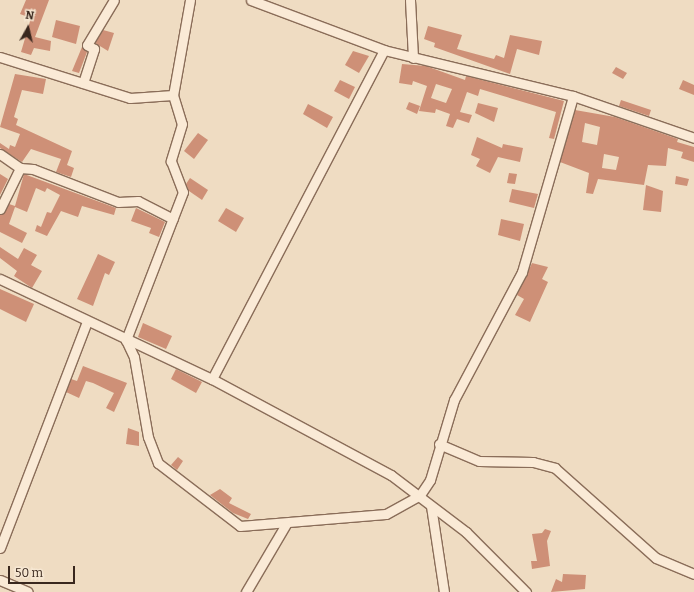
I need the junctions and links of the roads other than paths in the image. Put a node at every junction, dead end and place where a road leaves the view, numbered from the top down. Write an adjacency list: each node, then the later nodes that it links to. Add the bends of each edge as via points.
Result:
1 (114, 0): 8 (street, via 88,45 94,49)
2 (190, 0): 9 (street)
3 (251, 0): 5 (street)
4 (410, 0): 7 (street)
5 (384, 50): 7 (street); 19 (street)
6 (0, 57): 8 (street)
7 (413, 58): 10 (street, via 481,71)
8 (83, 83): 9 (street, via 130,98)
9 (173, 95): 15 (street, via 182,124 171,161 183,192)
10 (573, 96): 11 (street); 20 (street, via 522,272 454,400)
11 (694, 138)
12 (0, 154): 13 (street)
13 (20, 168): 14 (street); 15 (street, via 33,169 118,202 138,201)
14 (0, 209)
15 (173, 219): 18 (street)
16 (0, 279): 17 (street)
17 (87, 321): 18 (street); 24 (street)
18 (126, 340): 19 (street); 23 (street, via 134,357 148,437 158,463 240,526)
19 (212, 379): 21 (street, via 348,449)
20 (439, 444): 21 (street, via 430,480); 25 (street, via 479,461 533,462 555,468 656,558)
21 (420, 495): 22 (street); 23 (street, via 386,514)
22 (431, 506): 29 (street); 30 (street, via 466,532)
23 (286, 524): 28 (street)
24 (0, 548)
25 (694, 574)
26 (0, 580): 27 (street)
27 (28, 592)
28 (246, 592)
29 (444, 592)
30 (526, 592)

